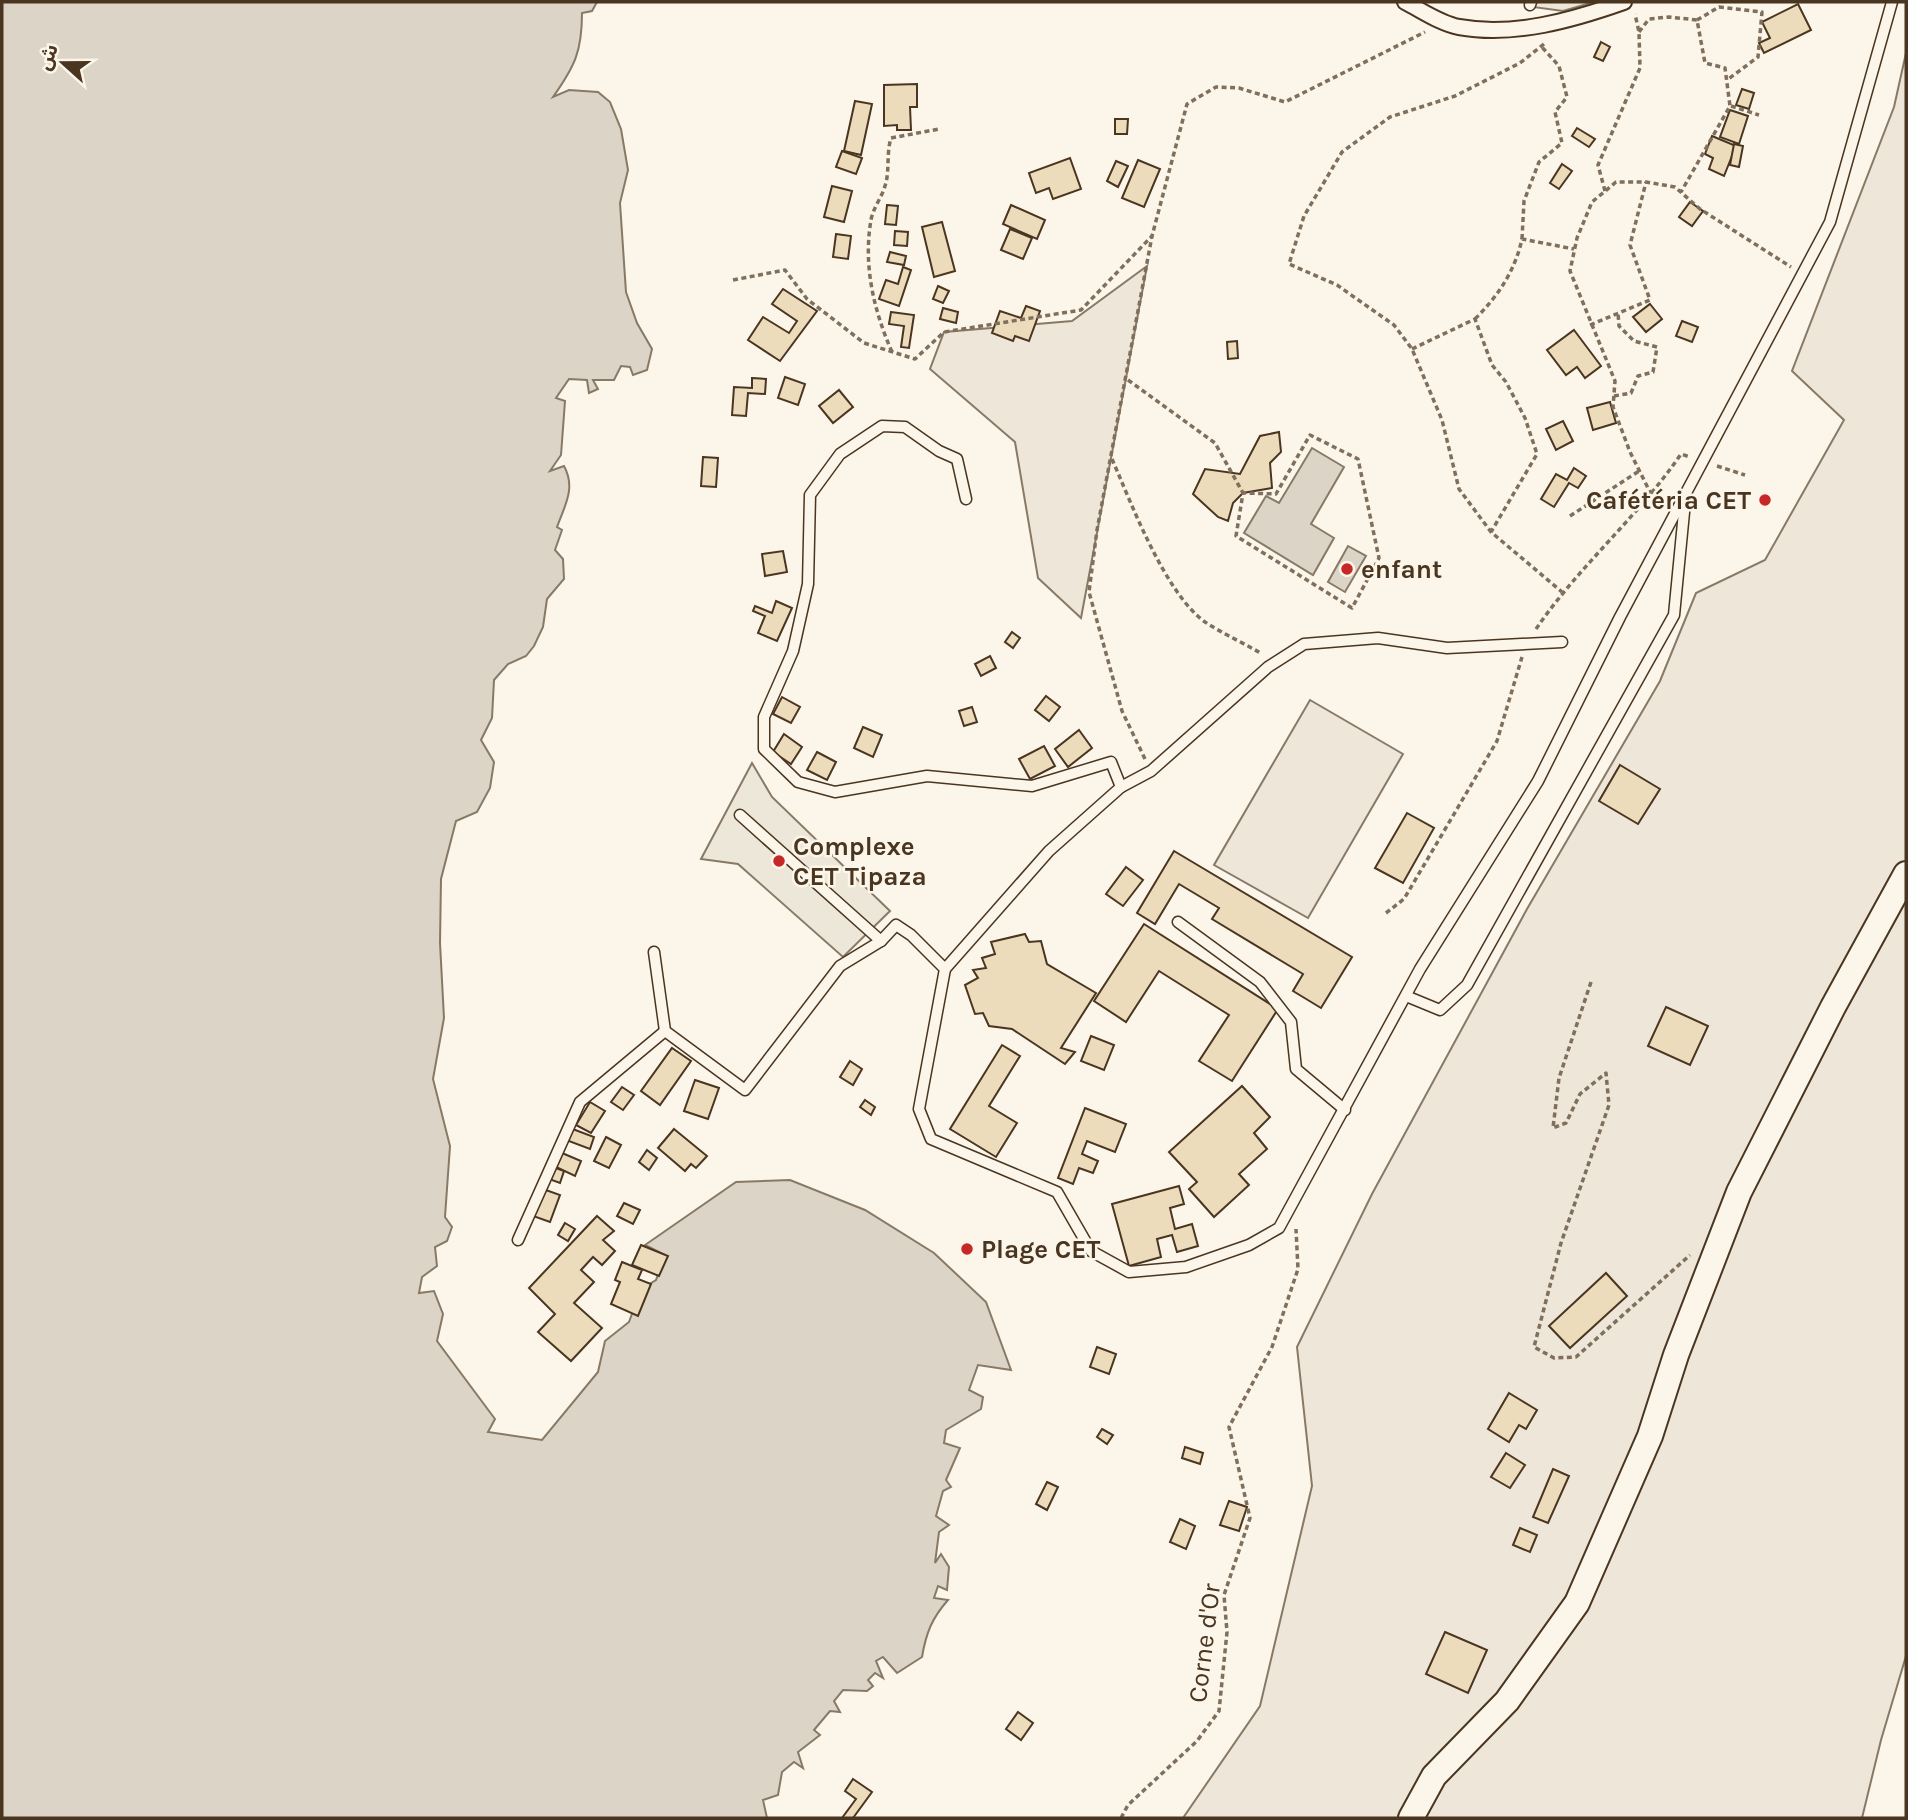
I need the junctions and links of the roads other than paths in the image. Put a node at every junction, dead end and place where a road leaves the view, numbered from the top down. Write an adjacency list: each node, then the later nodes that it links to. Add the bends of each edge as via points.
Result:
1 (1405, 2): 3 (street, via 1458,27 1525,28)
2 (1892, 2): 4 (lane, via 1830,222)
3 (1629, 7)
4 (1686, 495): 14 (lane, via 1538,780); 14 (lane, via 1674,615 1654,651 1467,985 1440,1010)
5 (966, 499): 7 (lane, via 957,459 905,427 882,426 840,454 810,495 808,584 793,651 764,717 764,749 798,782 835,792 927,776 1032,786 1111,762)
6 (1562, 642): 7 (lane, via 1447,648 1378,638 1304,644 1276,662 1151,771)
7 (1121, 787): 13 (lane, via 1049,851)
8 (740, 814): 11 (lane)
9 (1906, 874): 18 (street, via 1739,1192 1650,1436 1577,1603 1507,1701 1434,1776)
10 (1178, 922): 16 (lane, via 1260,982 1292,1023 1296,1069)
11 (881, 941): 13 (lane, via 896,925); 15 (lane, via 840,966 745,1090)
12 (654, 952): 15 (lane)
13 (945, 969): 16 (lane, via 919,1109 931,1139 1056,1192 1091,1251 1129,1272 1186,1267 1249,1245 1279,1228)
14 (1406, 996): 16 (lane)
15 (664, 1031): 17 (lane, via 580,1102)
16 (1345, 1110)
17 (518, 1240)
18 (1411, 1818)

